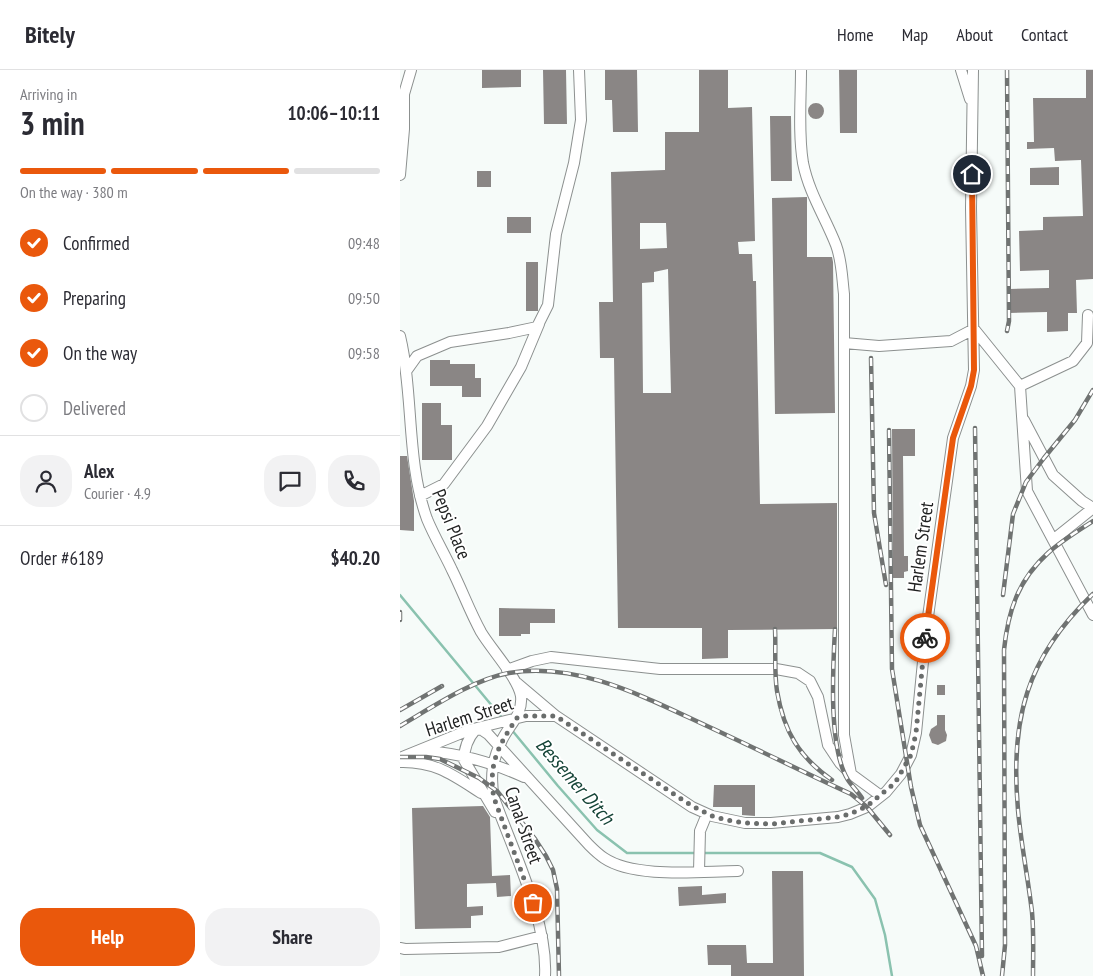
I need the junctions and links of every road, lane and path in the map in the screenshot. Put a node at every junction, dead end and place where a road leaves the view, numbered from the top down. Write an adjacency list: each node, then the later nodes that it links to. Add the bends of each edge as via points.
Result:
1 (411, 70): 7 (lane, via 404,94)
2 (579, 70): 9 (lane, via 581,120 556,234 548,305)
3 (800, 70): 12 (lane, via 803,163 815,202 841,263)
4 (961, 70): 6 (lane)
5 (973, 70): 6 (lane, Harlem Street)
6 (973, 107): 10 (lane, Harlem Street)
7 (400, 174)
8 (1088, 315): 14 (lane, via 1087,343 1073,361)
9 (539, 324): 13 (lane, via 538,327 509,333 450,342 417,356); 16 (lane, via 521,367 487,426 444,484)
10 (974, 329): 12 (lane, via 951,341 879,346); 14 (lane); 36 (lane, Harlem Street, via 971,386 953,438 942,513 916,733 907,763 895,783)
11 (400, 336): 13 (lane, Pepsi Place)
12 (844, 343): 33 (lane, via 844,735)
13 (406, 370): 16 (lane, Pepsi Place)
14 (1020, 386): 15 (lane)
15 (1022, 416): 17 (lane, via 1053,475); 18 (lane, via 1027,491)
16 (420, 496): 20 (lane, Pepsi Place, via 428,521 481,631)
17 (1093, 508): 18 (lane)
18 (1053, 540): 19 (lane)
19 (1093, 614)
20 (507, 670): 21 (lane, Pepsi Place); 33 (lane, via 551,657 660,668 776,669 798,673 810,681 818,696 828,745)
21 (514, 680): 22 (lane); 23 (lane, via 521,695)
22 (556, 716): 23 (lane, Harlem Street); 37 (lane, Harlem Street)
23 (517, 718): 24 (lane, Harlem Street); 26 (lane, Canal Street)
24 (476, 729): 25 (lane, Harlem Street); 26 (lane); 29 (lane, via 469,737)
25 (442, 741): 27 (lane, Harlem Street); 28 (lane)
26 (502, 741): 31 (lane, Canal Street); 34 (lane)
27 (417, 751): 28 (lane); 30 (lane, Harlem Street)
28 (436, 752): 29 (lane); 32 (lane)
29 (464, 756): 31 (lane); 35 (lane)
30 (400, 760): 32 (lane, via 417,761)
31 (493, 764): 34 (lane); 38 (lane, Canal Street, via 494,798)
32 (442, 769): 35 (lane)
33 (851, 774): 36 (lane)
34 (526, 777): 39 (lane, via 604,858 651,872)
35 (484, 796): 38 (lane)
36 (881, 796): 37 (lane, Harlem Street, via 850,814 771,824 745,823)
37 (707, 814): 39 (lane, via 700,831)
38 (506, 830): 41 (lane, Canal Street)
39 (699, 871): 40 (lane)
40 (738, 871)
41 (542, 936): 42 (lane, via 499,947); 43 (lane, Canal Street)
42 (400, 948)
43 (545, 976)

